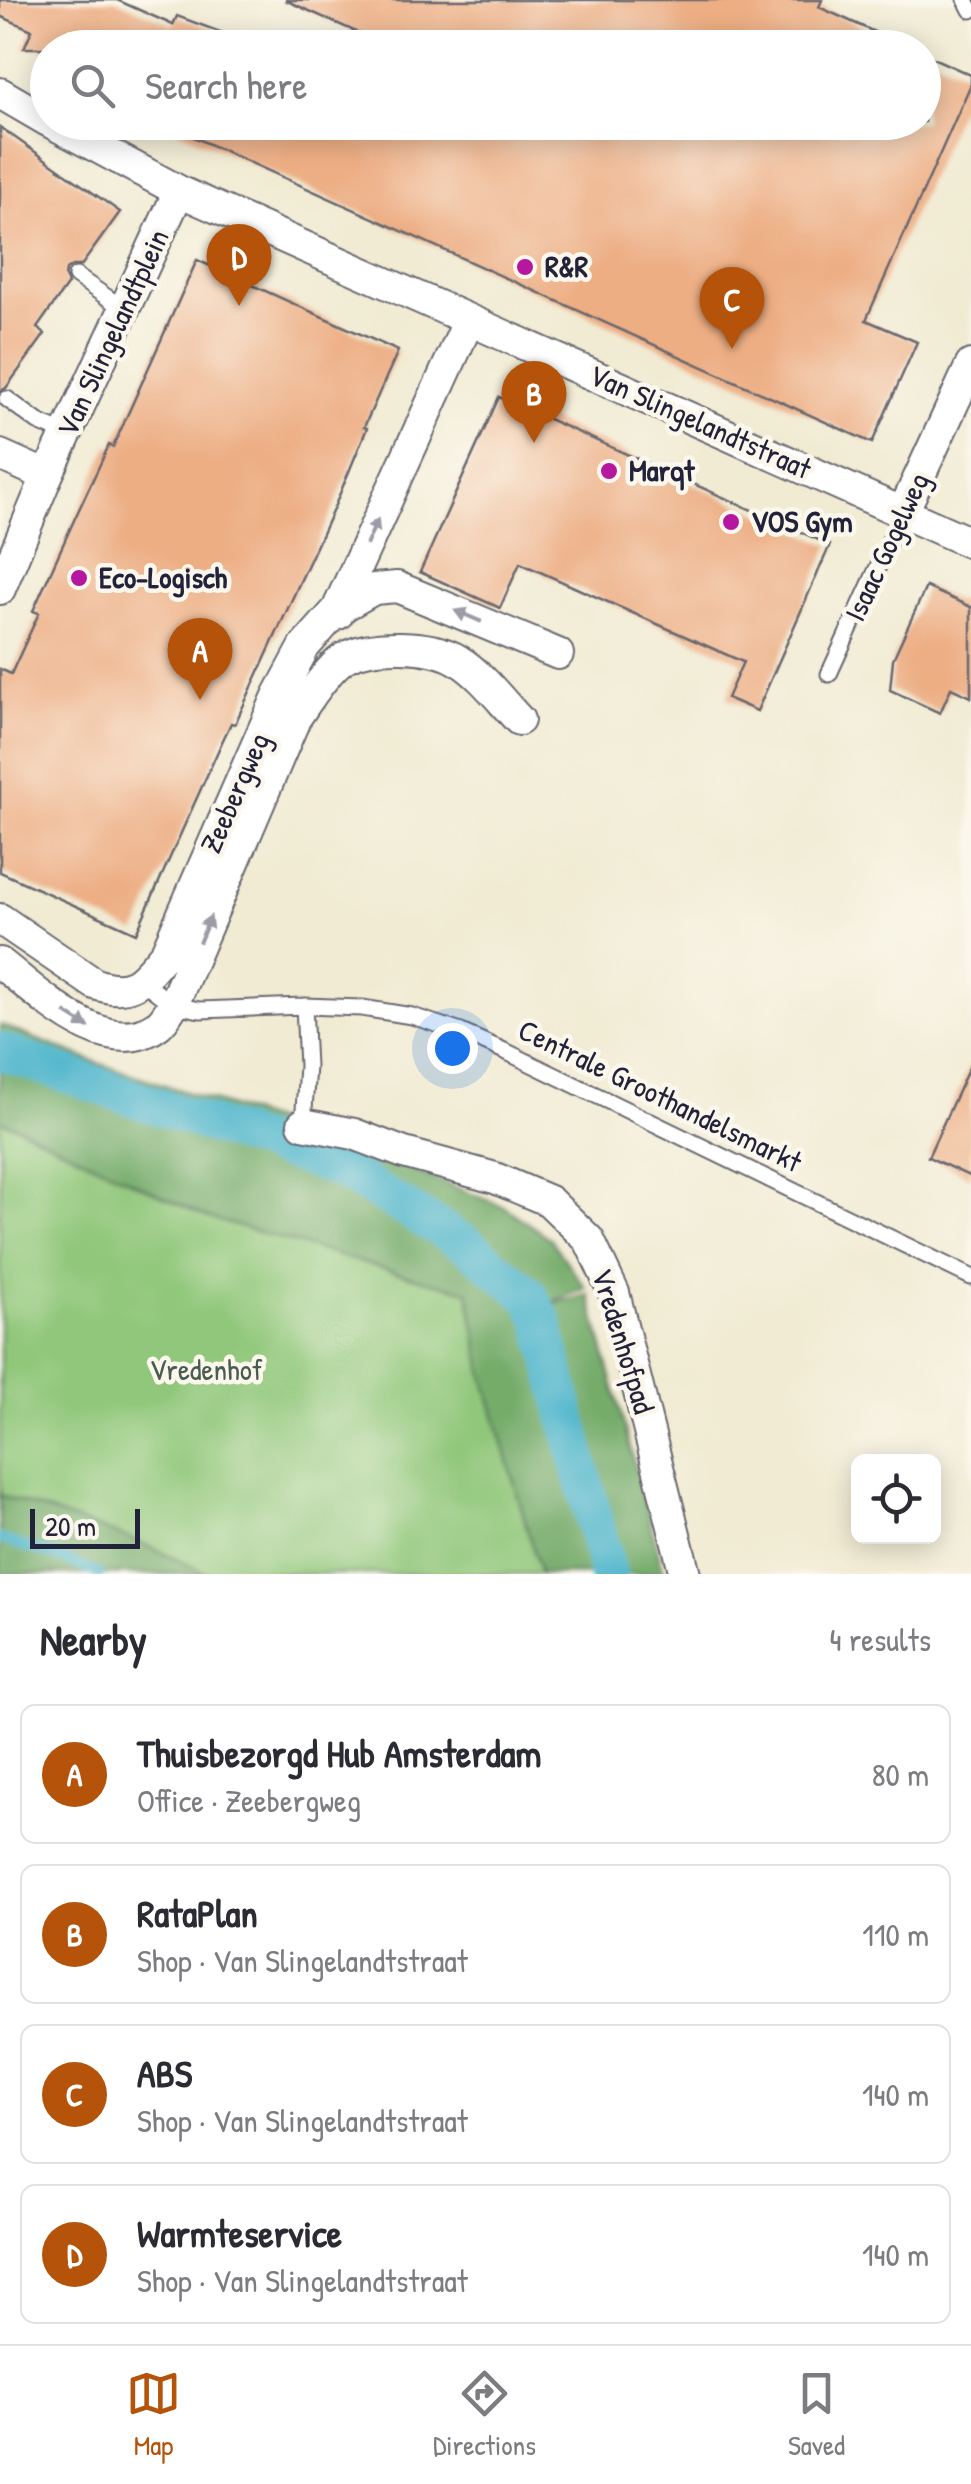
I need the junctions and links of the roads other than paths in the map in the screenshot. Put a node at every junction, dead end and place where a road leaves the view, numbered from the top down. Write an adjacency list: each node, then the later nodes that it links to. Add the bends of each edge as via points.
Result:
1 (966, 0): 2 (lane)
2 (971, 10)
3 (0, 93): 4 (street, Van Slingelandtstraat)
4 (30, 111)
5 (83, 140): 6 (street, Van Slingelandtstraat)
6 (178, 191): 8 (street, Van Slingelandtplein); 9 (street, Van Slingelandtstraat)
7 (76, 276): 8 (lane)
8 (124, 309): 12 (street, Van Slingelandtplein)
9 (469, 320): 15 (street, Van Slingelandtstraat); 18 (street, Zeebergweg, one-way to 9)
10 (971, 365): 15 (street, Isaac Gogelweg)
11 (7, 399): 12 (lane)
12 (66, 434): 14 (street, Van Slingelandtplein)
13 (0, 455): 14 (street, Van Slingelandtplein)
14 (47, 476): 17 (street, Van Slingelandtplein)
15 (903, 512): 16 (street, Van Slingelandtstraat); 21 (lane, Isaac Gogelweg)
16 (971, 543)
17 (0, 589)
18 (337, 610): 19 (street, Zeebergweg, one-way to 18, via 397,587 374,589); 20 (street); 25 (street, Zeebergweg, via 288,676 180,924)
19 (558, 654)
20 (347, 656): 22 (street, via 407,648 454,657); 27 (street, Zeebergweg, one-way to 20, via 295,718)
21 (829, 674)
22 (519, 720)
23 (0, 919): 25 (street, via 95,984 124,989)
24 (0, 962): 27 (street, one-way to 27, via 92,1030 129,1036 159,1024)
25 (142, 980): 27 (lane)
26 (304, 1006): 27 (lane, Centrale Groothandelsmarkt); 28 (lane); 29 (lane, Centrale Groothandelsmarkt, via 412,1016 461,1032)
27 (168, 1011)
28 (303, 1124): 30 (street, Vredenhofpad, via 495,1178 549,1201 589,1240 614,1292)
29 (971, 1277)
30 (684, 1574)

